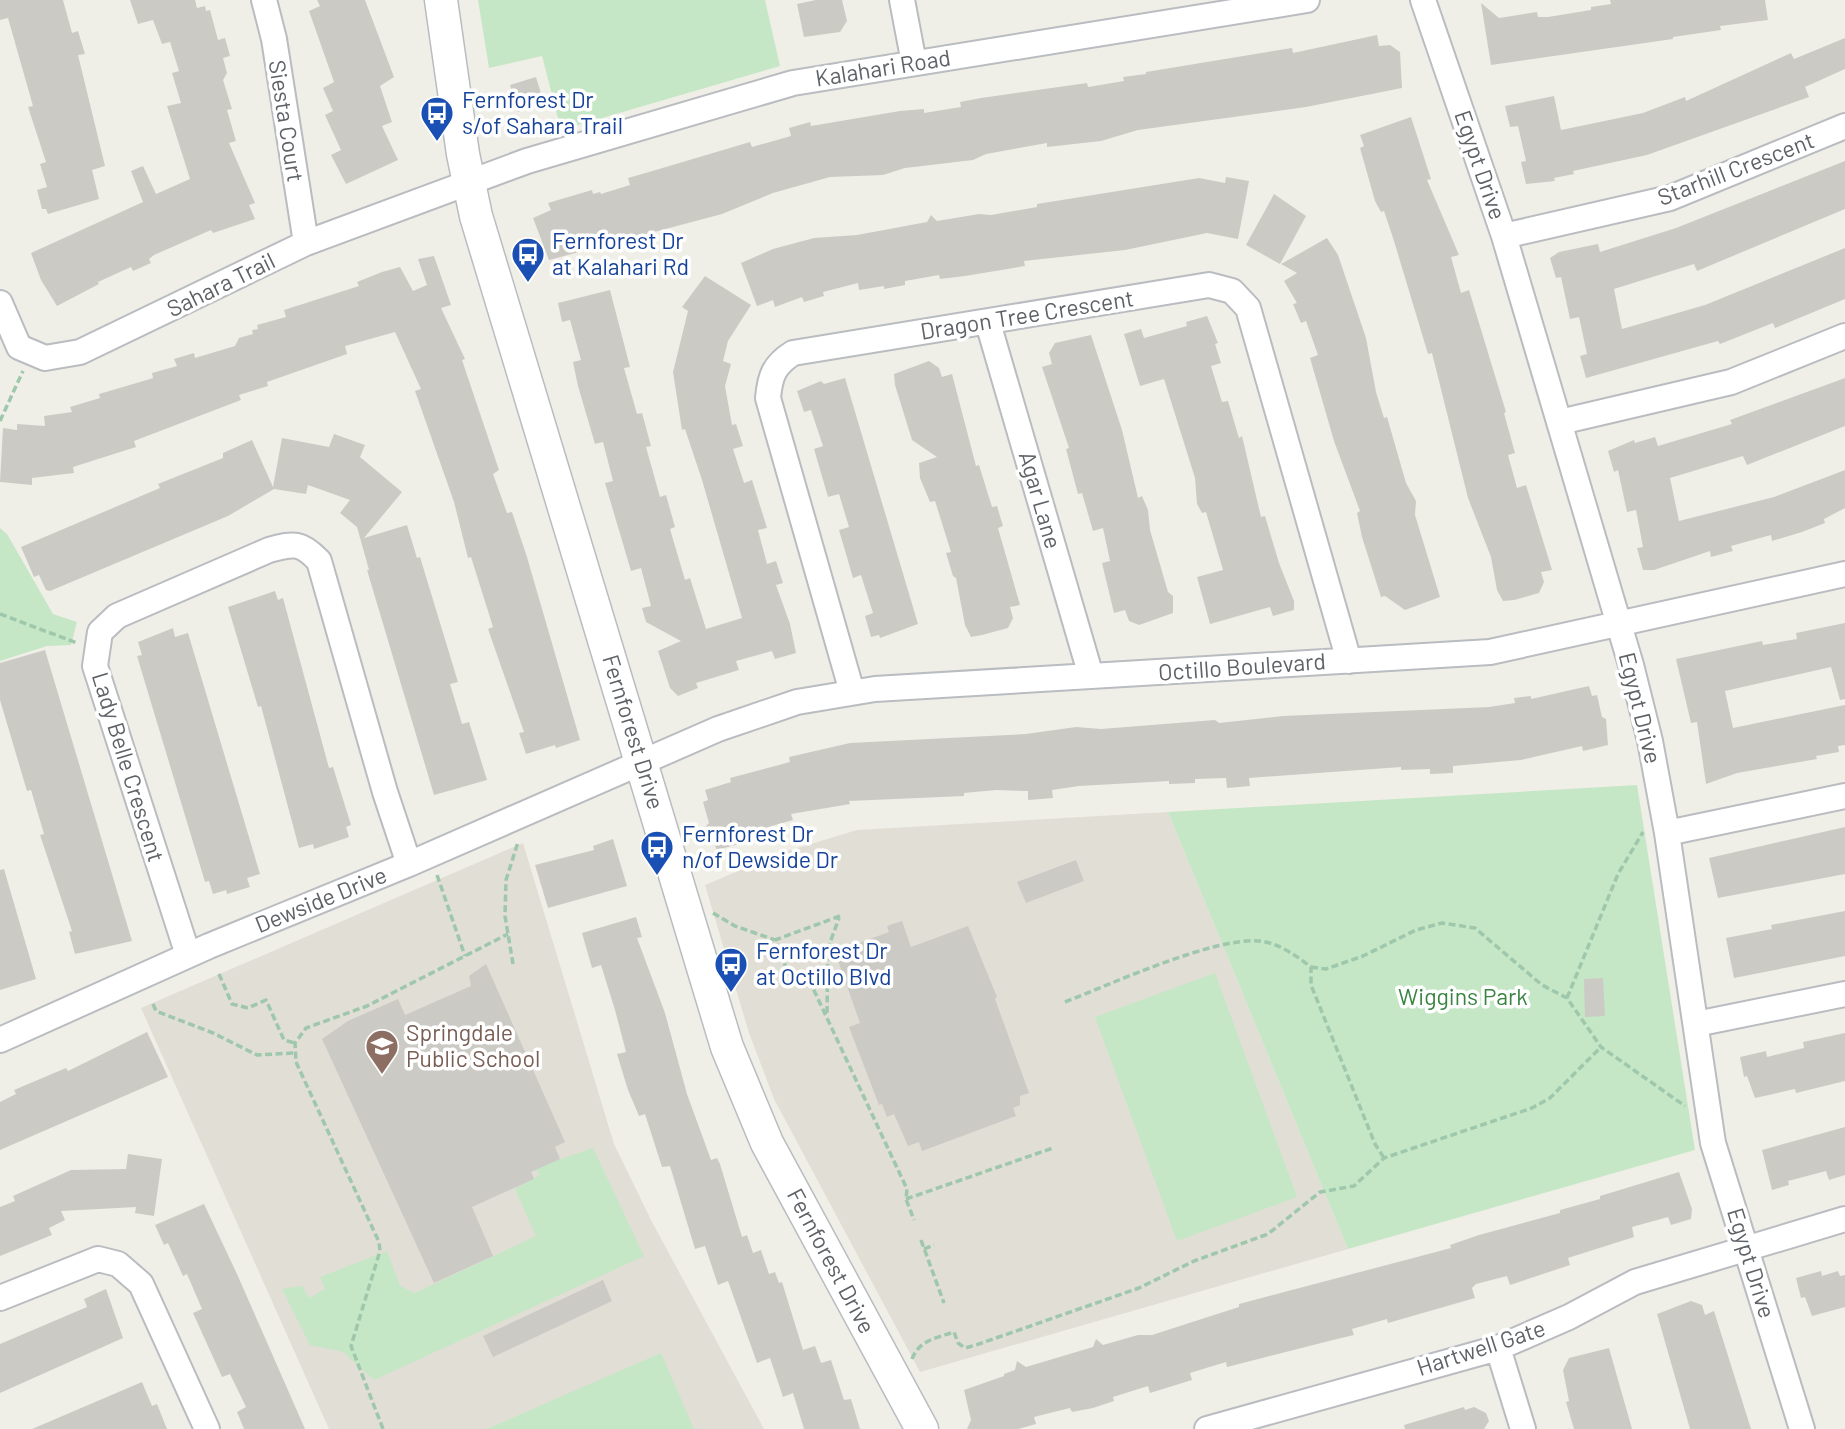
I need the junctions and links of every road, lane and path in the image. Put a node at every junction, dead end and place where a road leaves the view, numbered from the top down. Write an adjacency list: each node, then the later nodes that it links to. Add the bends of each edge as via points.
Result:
1 (264, 0): 11 (street, Siesta Court)
2 (441, 0): 9 (street, Fernforest Drive)
3 (902, 0): 7 (street)
4 (1307, 0): 6 (street, Kalahari Road)
5 (1423, 0): 10 (street, Egypt Drive)
6 (1160, 11): 7 (street, Kalahari Road)
7 (914, 63): 9 (street, Kalahari Road, via 793,83 527,161)
8 (1845, 126): 10 (street, Starhill Crescent, via 1670,198)
9 (469, 184): 11 (street, Sahara Trail); 25 (street, Fernforest Drive, via 497,292)
10 (1504, 236): 17 (street, Egypt Drive)
11 (306, 243): 15 (street, Sahara Trail, via 80,352 45,358)
12 (0, 303): 15 (street, via 19,347)
13 (988, 323): 22 (street, Dragon Tree Crescent, via 1209,285 1232,291 1248,308); 23 (street, Agar Lane); 24 (street, Dragon Tree Crescent, via 793,353 780,361 770,376 768,398)
14 (1845, 335): 17 (street, via 1731,382)
15 (30, 353): 16 (path)
16 (0, 421)
17 (1560, 422): 20 (street, Egypt Drive)
18 (1845, 574): 20 (street, Octillo Boulevard)
19 (0, 614): 21 (path)
20 (1619, 626): 22 (street, Octillo Boulevard, via 1490,652); 28 (street, Egypt Drive, via 1650,741)
21 (97, 651): 29 (street, Lady Belle Crescent, via 100,632 117,616 269,550 305,547 319,561 385,792); 33 (street, Lady Belle Crescent, via 95,666)
22 (1349, 661): 23 (street, Octillo Boulevard)
23 (1091, 677): 24 (street, Octillo Boulevard)
24 (852, 692): 25 (street, Octillo Boulevard, via 758,713)
25 (642, 762): 27 (street, Dewside Drive); 65 (street, Fernforest Drive, via 738,1080 767,1143)
26 (1845, 796): 28 (street)
27 (520, 815): 29 (street, Dewside Drive); 31 (path, via 518,845 506,880)
28 (1657, 830): 39 (path, via 1618,874); 43 (street, Egypt Drive)
29 (421, 859): 33 (street, Dewside Drive); 34 (path, via 442,894)
30 (710, 911): 32 (path, via 735,926)
31 (508, 934): 34 (path); 35 (path)
32 (775, 940): 42 (path, via 789,975 812,986); 42 (path, via 840,916 828,948)
33 (188, 955): 44 (street, Dewside Drive)
34 (465, 956): 45 (path, via 367,1006 306,1028)
35 (513, 964)
36 (1311, 967): 39 (path, via 1326,969 1416,930 1457,923 1475,928 1542,985); 40 (path, via 1288,950 1262,942 1224,943); 50 (path, via 1311,985)
37 (219, 974): 45 (path, via 232,1004 248,1008 266,1000 284,1040)
38 (1845, 994): 43 (street)
39 (1567, 998): 46 (path)
40 (1065, 1002)
41 (153, 1004): 47 (path, via 156,1011 257,1055)
42 (828, 1018): 51 (path, via 906,1189)
43 (1696, 1024): 56 (street, Egypt Drive, via 1713,1143)
44 (0, 1040)
45 (295, 1043): 47 (path)
46 (1601, 1047): 48 (path); 50 (path, via 1550,1098 1532,1108)
47 (294, 1053): 64 (path, via 379,1242 351,1346)
48 (1688, 1109)
49 (1053, 1148): 51 (path)
50 (1384, 1158): 61 (path, via 1354,1186 1320,1192 1268,1234 1194,1261 1139,1288 976,1345 965,1348 954,1332 930,1340 918,1347)
51 (906, 1199): 53 (path)
52 (1845, 1219): 56 (street, Hartwell Gate)
53 (914, 1220)
54 (921, 1240): 57 (path)
55 (934, 1245): 57 (path)
56 (1747, 1247): 60 (street, Hartwell Gate, via 1635,1282 1569,1318); 68 (street, Egypt Drive)
57 (925, 1249): 59 (path)
58 (0, 1298): 63 (street, via 98,1259 118,1264 141,1284)
59 (944, 1303)
60 (1497, 1348): 62 (street, Hartwell Gate); 67 (street)
61 (911, 1361)
62 (1252, 1423): 66 (street, Hartwell Gate)
63 (207, 1429)
64 (383, 1429)
65 (922, 1429)
66 (1207, 1429)
67 (1523, 1429)
68 (1802, 1429)

